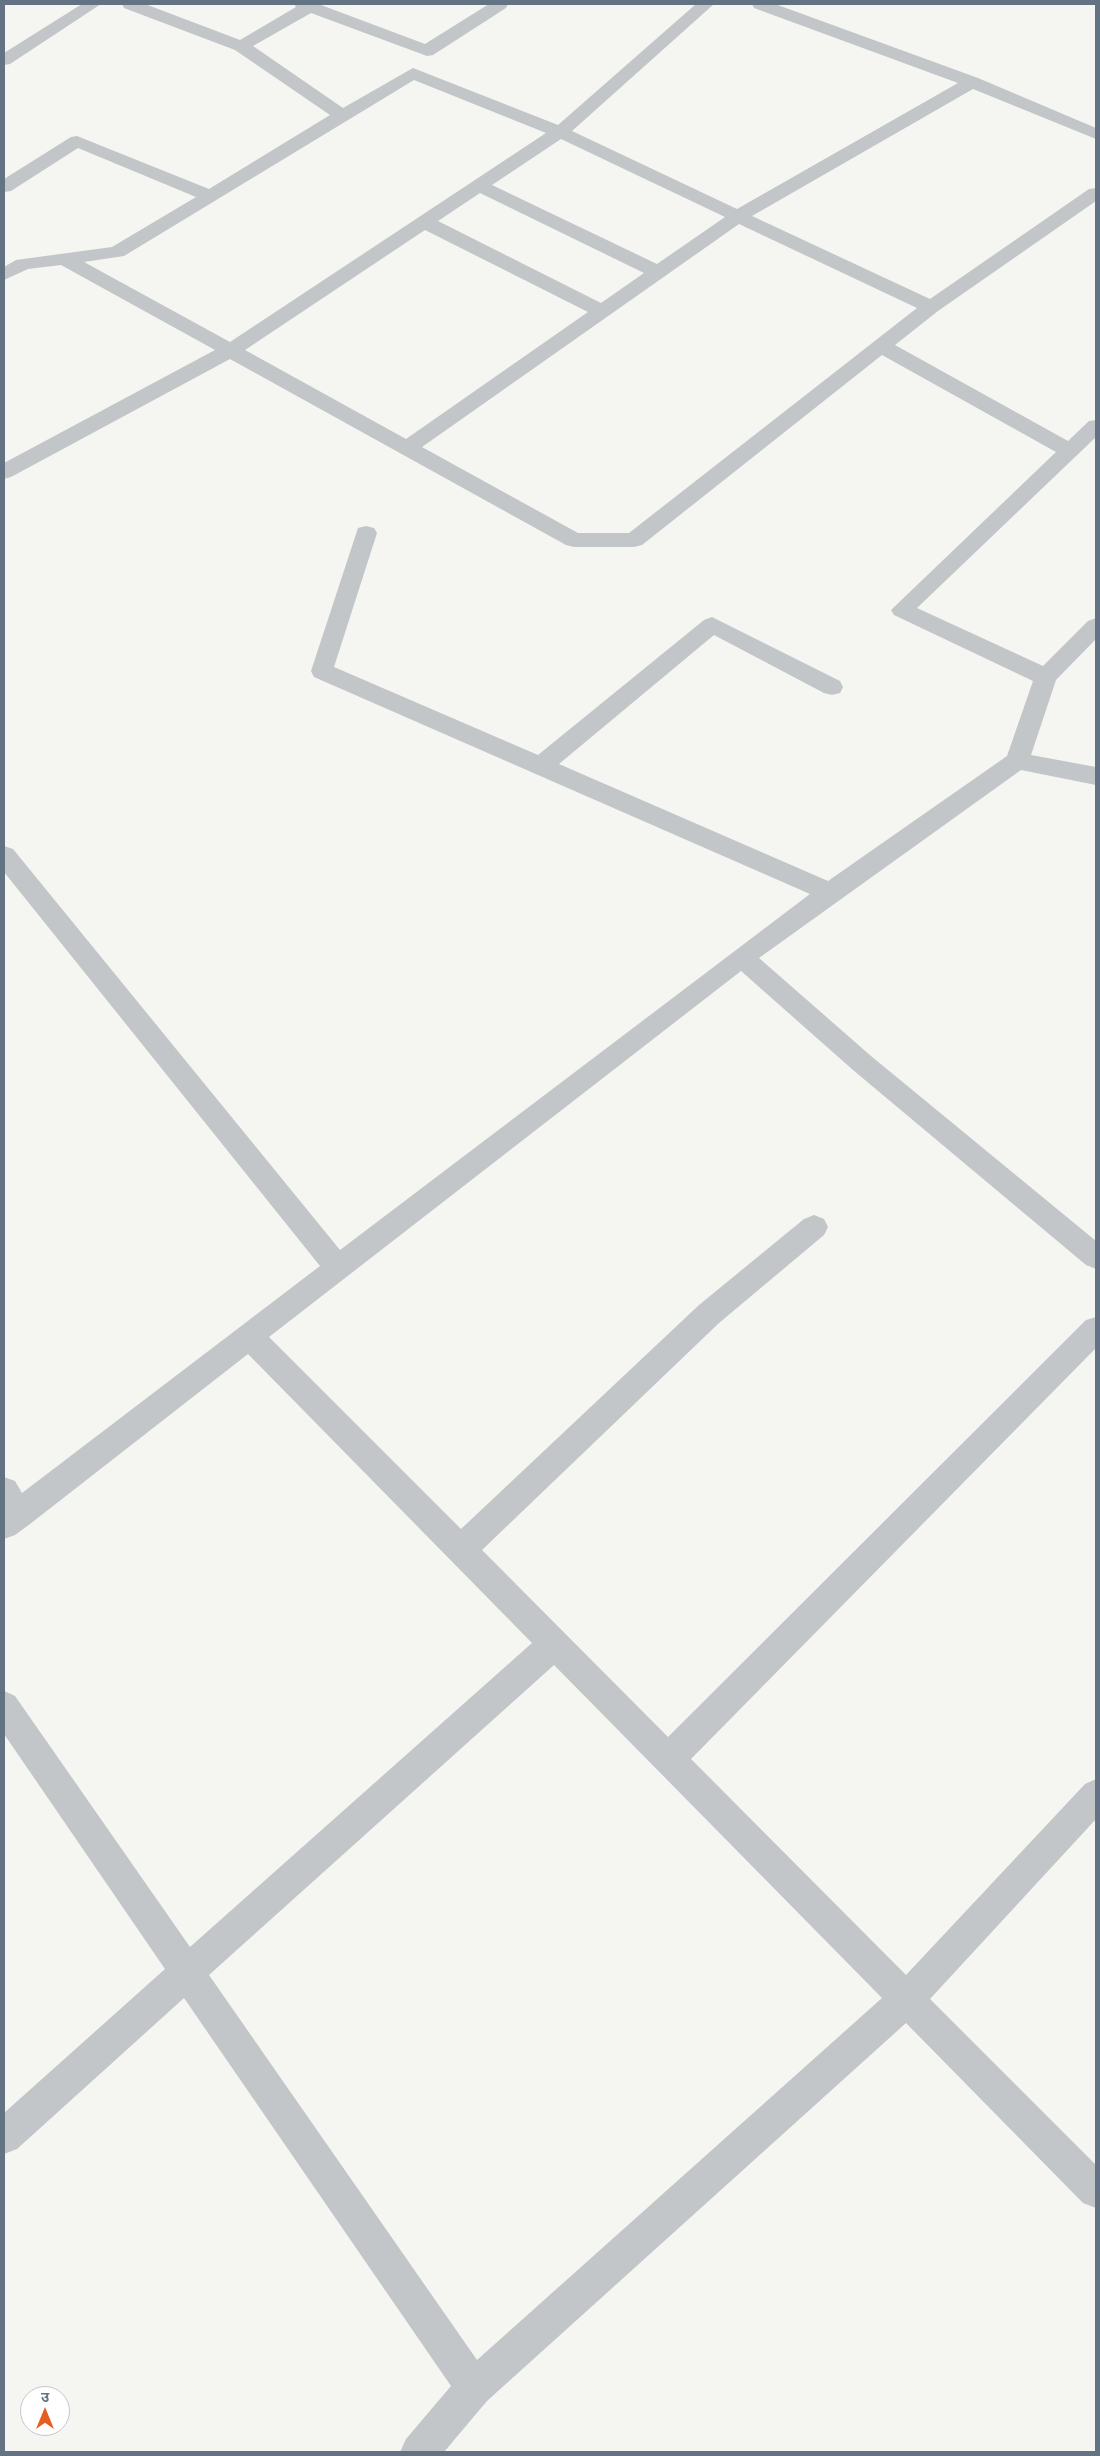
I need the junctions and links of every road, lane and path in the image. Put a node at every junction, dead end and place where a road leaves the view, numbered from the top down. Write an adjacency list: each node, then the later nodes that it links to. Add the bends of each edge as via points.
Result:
1 (93, 4): 9 (street)
2 (130, 4): 7 (street)
3 (500, 4): 8 (street)
4 (706, 4): 13 (street)
5 (760, 4): 11 (street)
6 (308, 5): 7 (street); 8 (street)
7 (241, 46): 12 (street)
8 (427, 51): 10 (street)
9 (4, 60)
10 (414, 73): 12 (street); 13 (street)
11 (972, 82): 14 (street); 19 (street)
12 (343, 116): 18 (street)
13 (560, 132): 15 (street); 19 (street)
14 (1096, 134)
15 (479, 186): 20 (street); 23 (street)
16 (4, 187): 18 (street, via 77,141)
17 (1096, 193): 26 (street)
18 (210, 196): 21 (street)
19 (738, 216): 23 (street); 26 (street)
20 (425, 222): 27 (street); 29 (street)
21 (117, 252): 22 (street); 25 (street)
22 (65, 259): 24 (street, via 23,264); 25 (street)
23 (658, 272): 27 (street)
24 (4, 274)
25 (101, 278): 29 (street)
26 (931, 307): 28 (street)
27 (602, 311): 31 (street)
28 (882, 346): 31 (street, via 634,540 574,540); 32 (street)
29 (231, 350): 31 (street); 33 (street)
30 (1096, 426): 32 (street)
31 (407, 448)
32 (1070, 451): 36 (street, via 902,610)
33 (4, 472)
34 (366, 533): 39 (street, via 322,671)
35 (1096, 626): 36 (street)
36 (1046, 677): 38 (street)
37 (832, 687): 39 (street, via 712,625)
38 (1017, 761): 40 (street); 42 (street)
39 (540, 766): 42 (street)
40 (1096, 776)
41 (4, 856): 46 (street)
42 (830, 892): 43 (street)
43 (742, 957): 45 (street, via 862,1063); 46 (street)
44 (814, 1227): 50 (street, via 709,1314)
45 (1096, 1257)
46 (338, 1268): 48 (street)
47 (1096, 1329): 53 (street)
48 (250, 1336): 49 (street); 50 (street)
49 (9, 1510)
50 (461, 1550): 51 (street)
51 (554, 1644): 53 (street); 55 (street)
52 (4, 1707): 55 (street)
53 (669, 1759): 56 (street)
54 (1096, 1795): 56 (street)
55 (187, 1972): 57 (street); 59 (street)
56 (906, 2000): 58 (street); 59 (street)
57 (4, 2136)
58 (1096, 2190)
59 (474, 2388): 60 (street)
60 (419, 2452)

